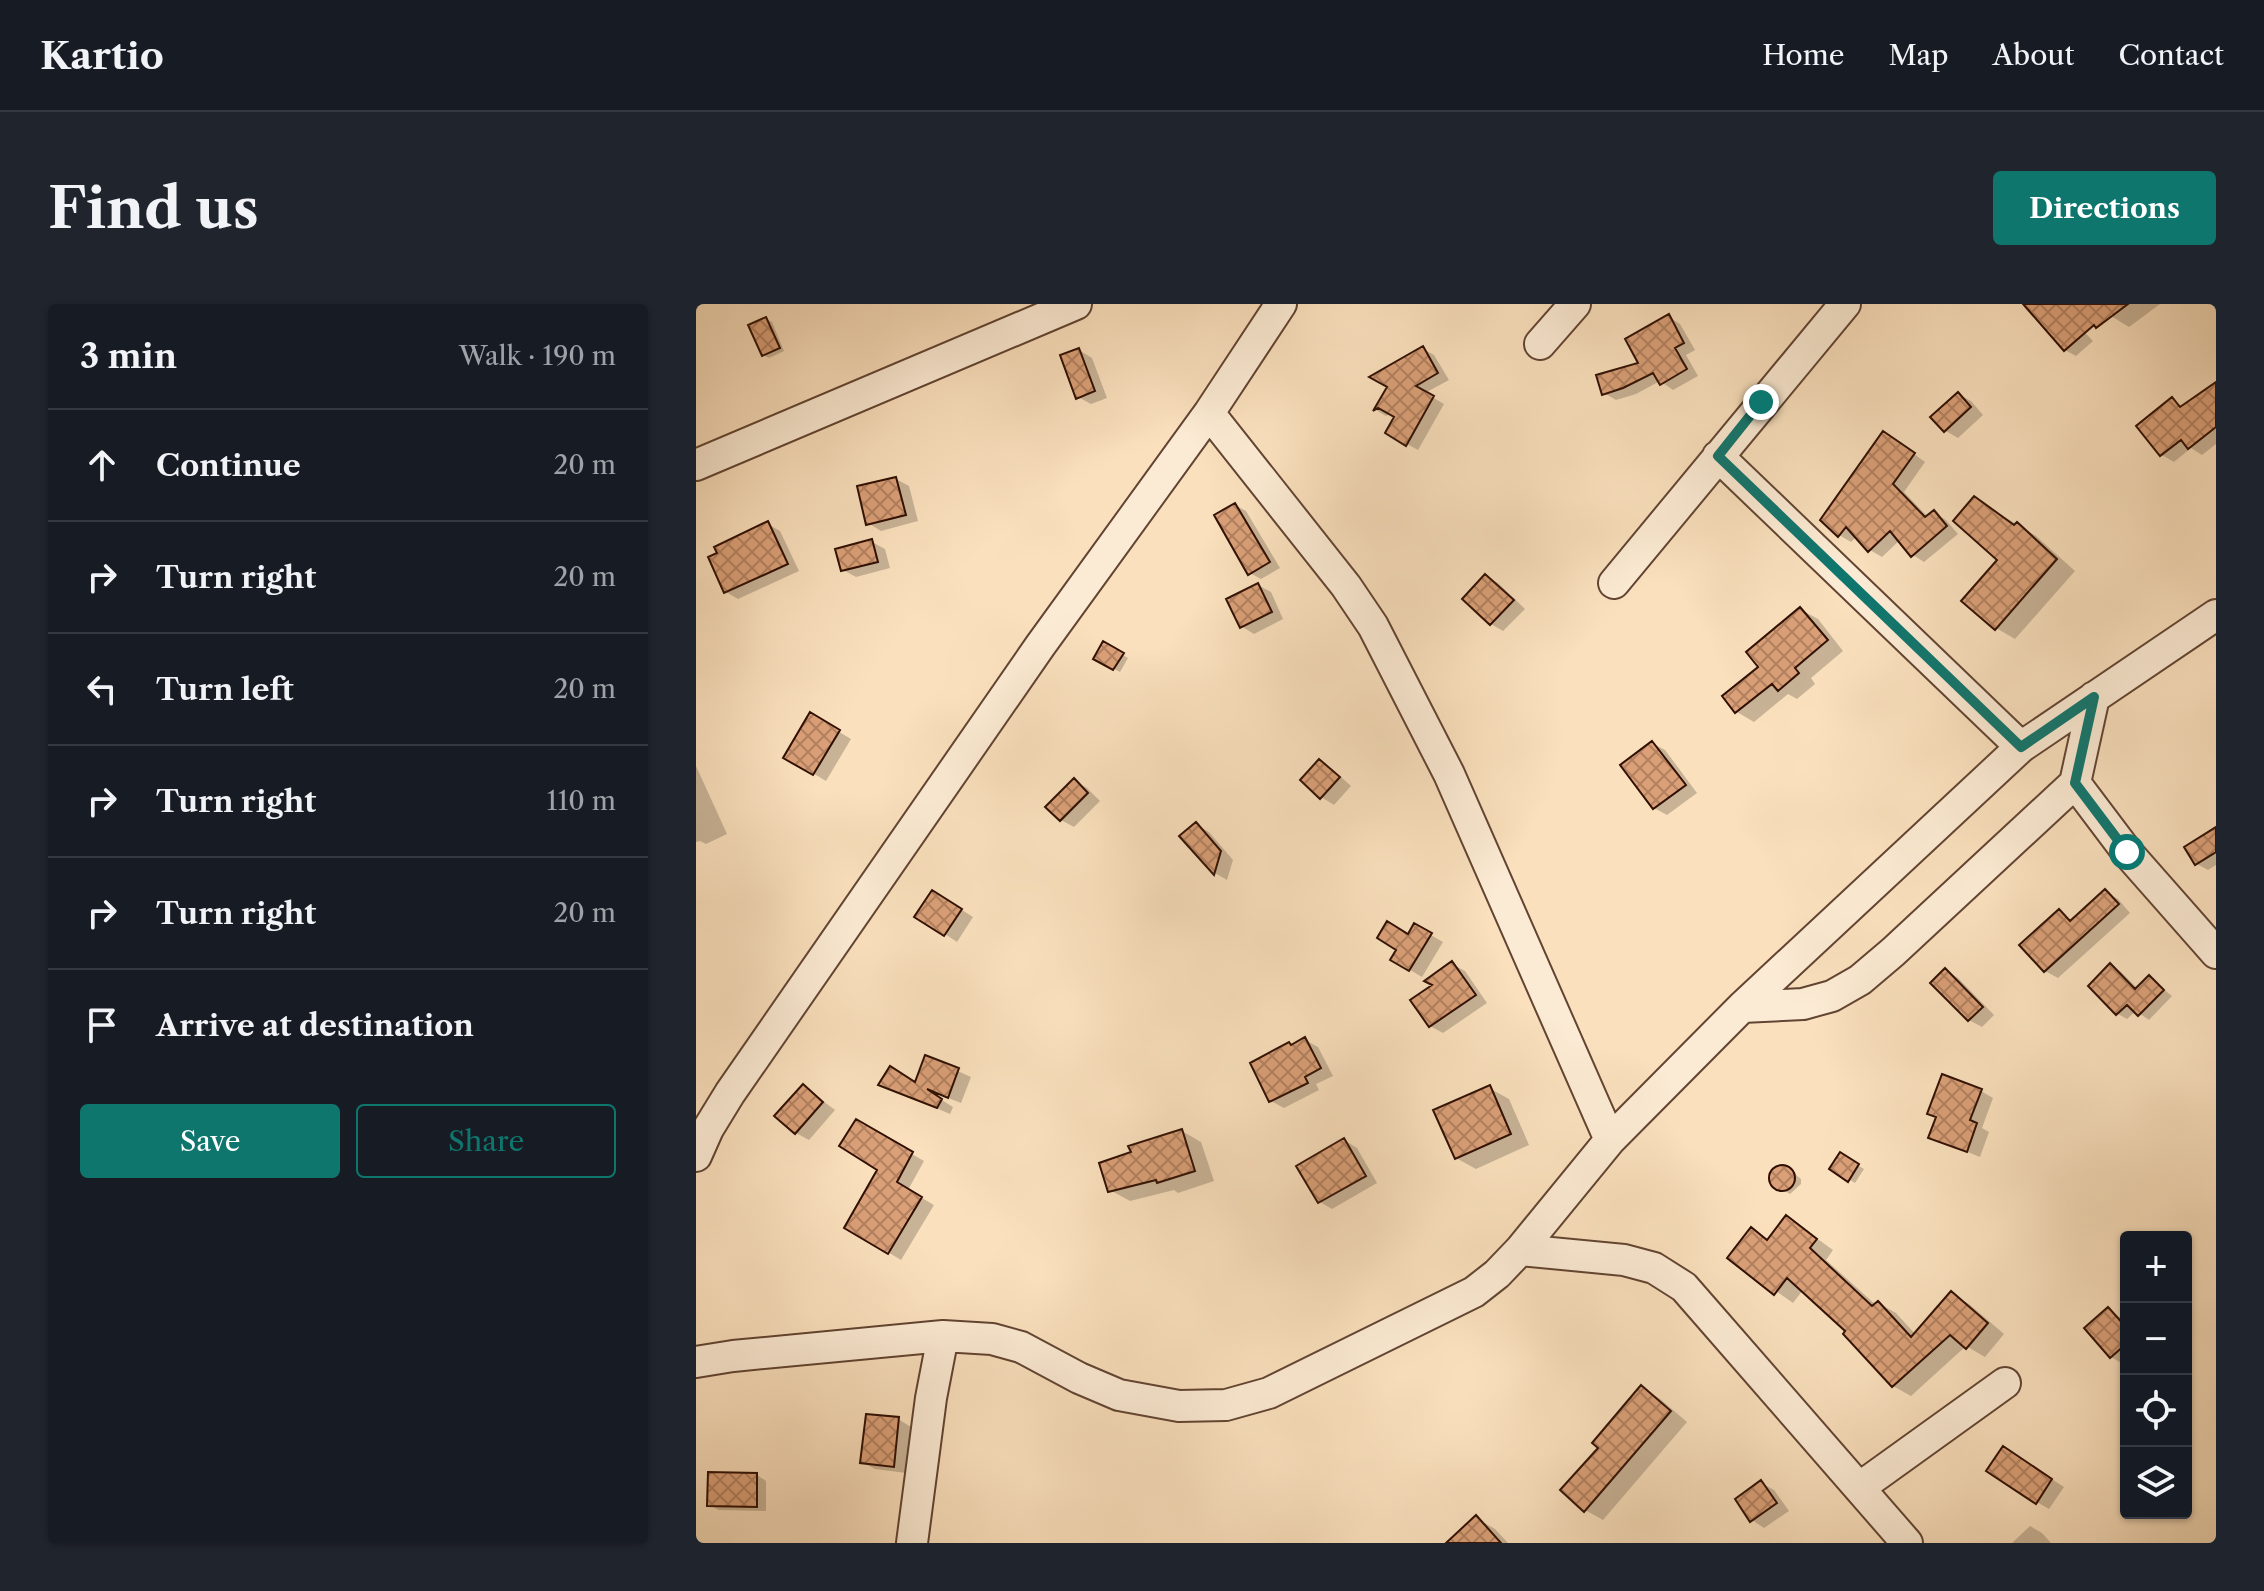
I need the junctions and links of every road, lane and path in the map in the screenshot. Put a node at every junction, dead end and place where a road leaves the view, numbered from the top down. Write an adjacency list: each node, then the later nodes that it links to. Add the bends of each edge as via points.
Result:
1 (1076, 304): 8 (street)
2 (1281, 304): 6 (street)
3 (1575, 304): 5 (street)
4 (1845, 304): 7 (street)
5 (1540, 344)
6 (1209, 413): 16 (street, via 1373,626 1449,774); 17 (street, via 748,1066)
7 (1718, 456): 9 (street); 12 (street)
8 (696, 465)
9 (1614, 583)
10 (2216, 615): 11 (street)
11 (2094, 697): 12 (street); 13 (street)
12 (2021, 747): 15 (street)
13 (2075, 783): 14 (street, via 2127,852); 15 (street, via 1860,980 1803,1004)
14 (2216, 953)
15 (1742, 1007): 16 (street)
16 (1610, 1140): 18 (street)
17 (696, 1156)
18 (1520, 1250): 19 (street, via 1474,1292 1269,1393 1226,1405 1179,1406 1119,1395 1021,1347); 22 (street, via 1624,1260 1654,1268 1684,1287)
19 (943, 1336): 20 (street); 23 (street)
20 (696, 1362)
21 (2005, 1383): 22 (street)
22 (1859, 1488): 24 (street)
23 (912, 1543)
24 (1907, 1543)

